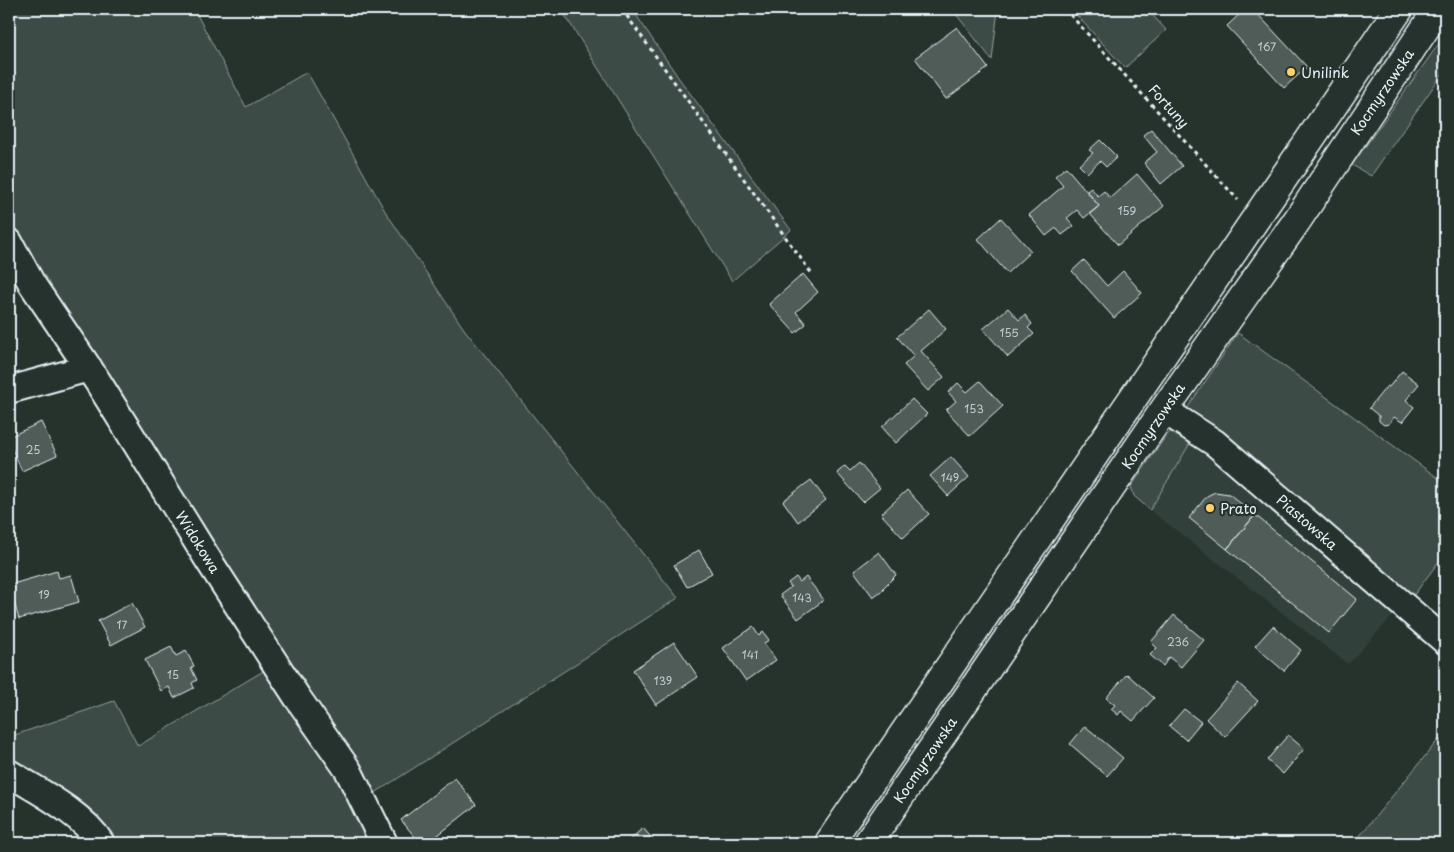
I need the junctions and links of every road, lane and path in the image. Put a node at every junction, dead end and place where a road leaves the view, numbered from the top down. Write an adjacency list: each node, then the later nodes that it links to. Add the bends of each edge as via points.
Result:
1 (622, 9): 7 (path)
2 (1065, 9): 5 (path, Fortuny)
3 (1399, 9): 5 (main road)
4 (1438, 9): 10 (main road, Kocmyrzowska, via 1296,222)
5 (1256, 219): 15 (main road)
6 (9, 242): 8 (street, Widokowa, via 32,284)
7 (812, 274)
8 (89, 368): 9 (street); 14 (street, Widokowa, via 296,697 348,770)
9 (9, 390)
10 (1164, 410): 11 (street, Piastowska, via 1215,443); 16 (main road, Kocmyrzowska)
11 (1445, 641)
12 (9, 773): 13 (street, via 58,804)
13 (101, 843)
14 (384, 843)
15 (829, 843)
16 (868, 843)

